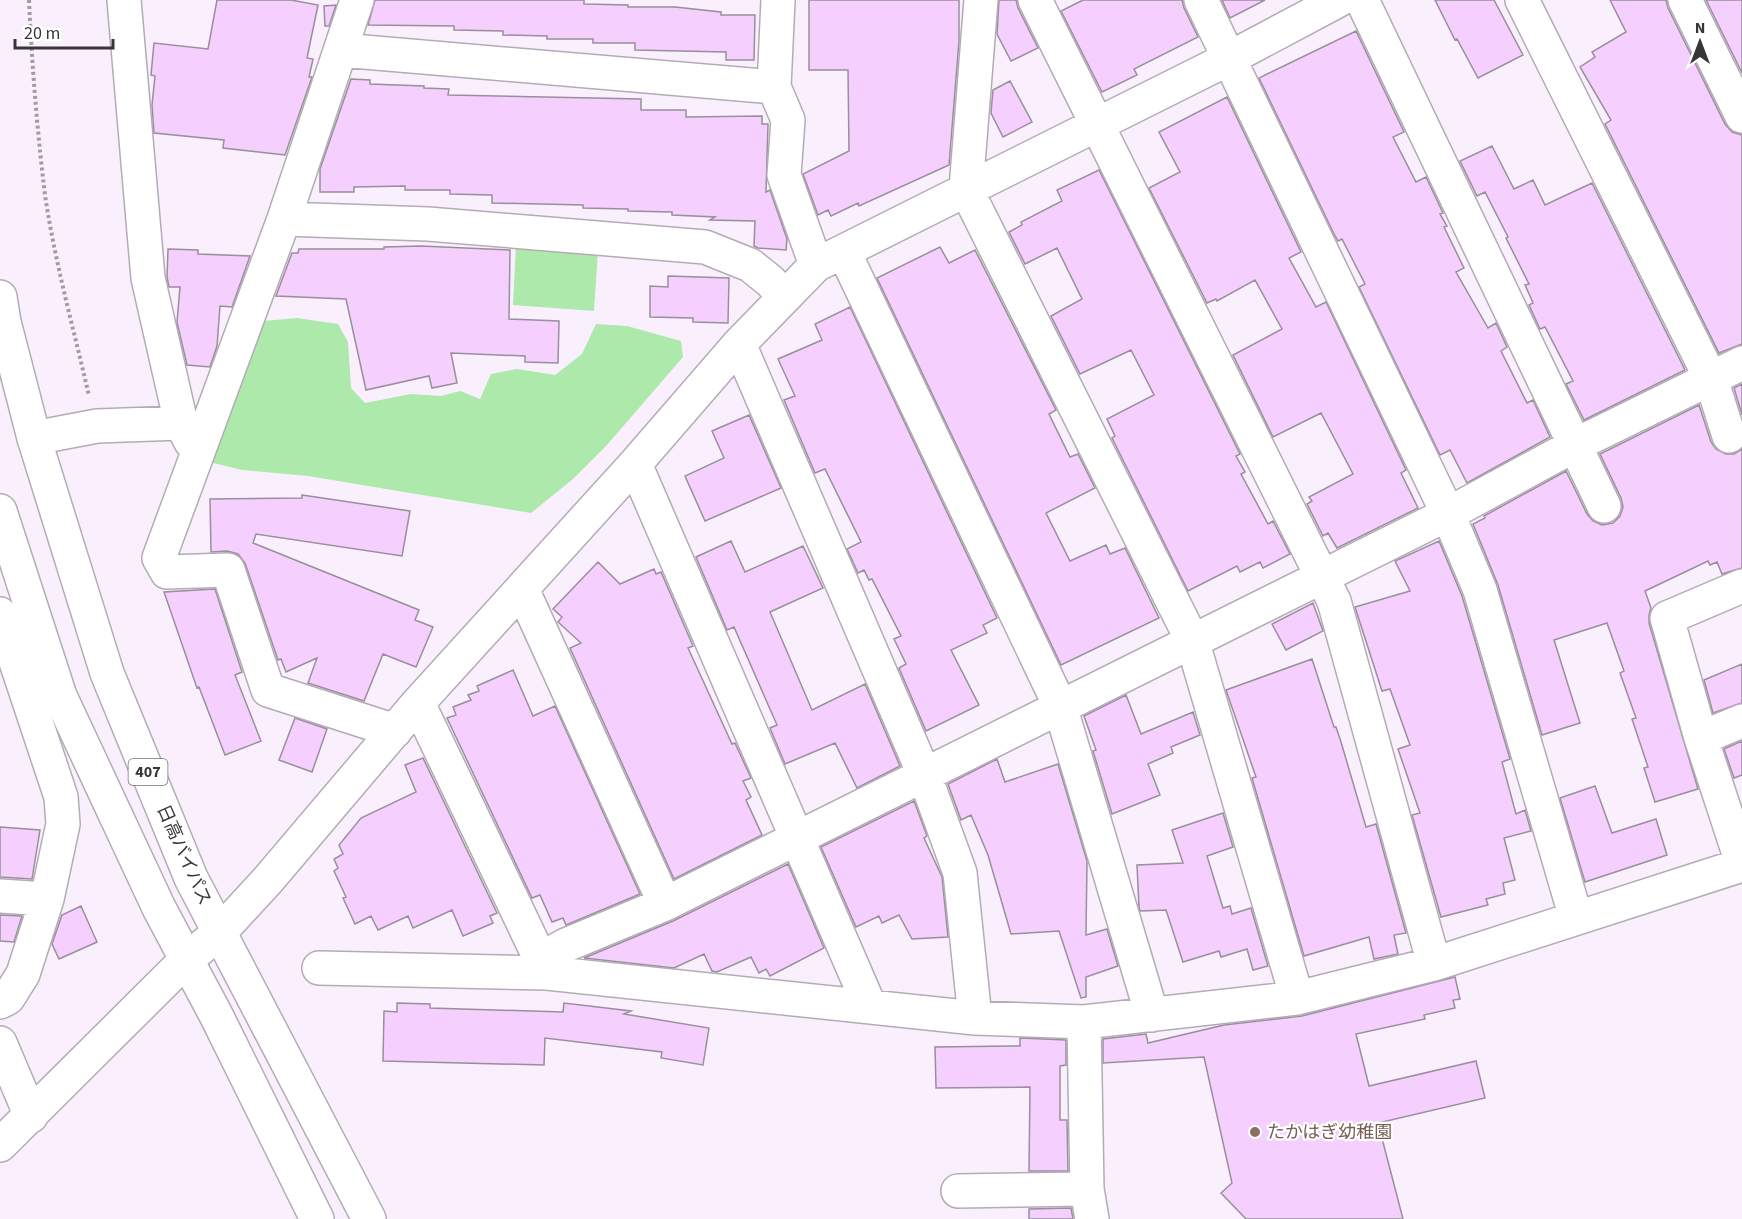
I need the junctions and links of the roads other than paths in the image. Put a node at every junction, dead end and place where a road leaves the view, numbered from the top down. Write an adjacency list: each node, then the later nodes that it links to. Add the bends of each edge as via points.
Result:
1 (124, 0): 24 (main road, via 148,278)
2 (357, 0): 11 (main road)
3 (778, 0): 13 (main road)
4 (981, 0): 16 (main road)
5 (1035, 0): 15 (main road)
6 (1201, 0): 12 (main road)
7 (1339, 0): 12 (main road)
8 (1362, 0): 27 (main road)
9 (1522, 0): 23 (main road)
10 (1685, 0): 14 (main road)
11 (341, 50): 13 (main road); 17 (main road)
12 (1230, 58): 15 (main road); 32 (main road)
13 (774, 87): 18 (main road, via 788,120 784,175)
14 (1742, 116)
15 (1097, 124): 16 (main road); 33 (main road)
16 (966, 189): 18 (main road); 37 (main road)
17 (284, 219): 19 (main road, via 428,224 705,247 750,266); 28 (main road)
18 (830, 259): 19 (main road); 39 (main road)
19 (784, 296): 21 (main road)
20 (0, 297): 26 (main road, 日高バイパス / 407)
21 (739, 344): 29 (main road); 43 (main road)
22 (1742, 363): 23 (main road)
23 (1711, 380): 25 (main road); 27 (main road)
24 (181, 423): 26 (main road, via 97,426); 28 (main road)
25 (1729, 436)
26 (34, 438): 50 (main road, 日高バイパス / 407, via 107,673 191,878)
27 (1575, 445): 30 (main road); 32 (main road)
28 (198, 456): 41 (main road, via 159,558 167,572 228,570 268,690)
29 (635, 464): 35 (main road); 44 (main road)
30 (1604, 506)
31 (0, 511): 51 (main road, 407, via 60,696)
32 (1448, 514): 33 (main road); 49 (main road, via 1480,590)
33 (1322, 576): 37 (main road); 52 (main road, via 1334,601)
34 (1742, 586): 42 (main road, via 1668,618)
35 (522, 589): 38 (main road); 48 (main road)
36 (0, 614): 47 (main road, via 61,797 63,824)
37 (1192, 640): 39 (main road); 55 (main road)
38 (418, 703): 41 (main road); 53 (main road)
39 (1060, 706): 43 (main road); 58 (main road)
40 (1742, 721): 42 (main road)
41 (395, 731): 50 (main road)
42 (1701, 738): 45 (main road)
43 (924, 774): 44 (main road); 59 (main road, via 960,873)
44 (798, 838): 48 (main road); 57 (main road)
45 (1742, 864): 49 (main road)
46 (0, 896): 47 (main road)
47 (47, 899): 56 (main road, via 23,974 8,998)
48 (665, 904): 53 (main road, via 566,945)
49 (1576, 918): 52 (main road)
50 (220, 932): 51 (main road); 67 (main road, 日高バイパス / 407)
51 (186, 960): 62 (main road); 66 (main road, 407)
52 (1434, 963): 55 (main road)
53 (543, 966): 54 (main road); 57 (main road)
54 (319, 968)
55 (1296, 998): 58 (main road)
56 (0, 1002)
57 (870, 1007): 59 (main road)
58 (1152, 1015): 60 (main road)
59 (975, 1018): 60 (main road)
60 (1084, 1022): 65 (main road)
61 (0, 1043): 62 (main road)
62 (31, 1116): 63 (main road)
63 (0, 1145)
64 (958, 1191): 65 (main road)
65 (1089, 1204)
66 (316, 1219)
67 (369, 1219)

